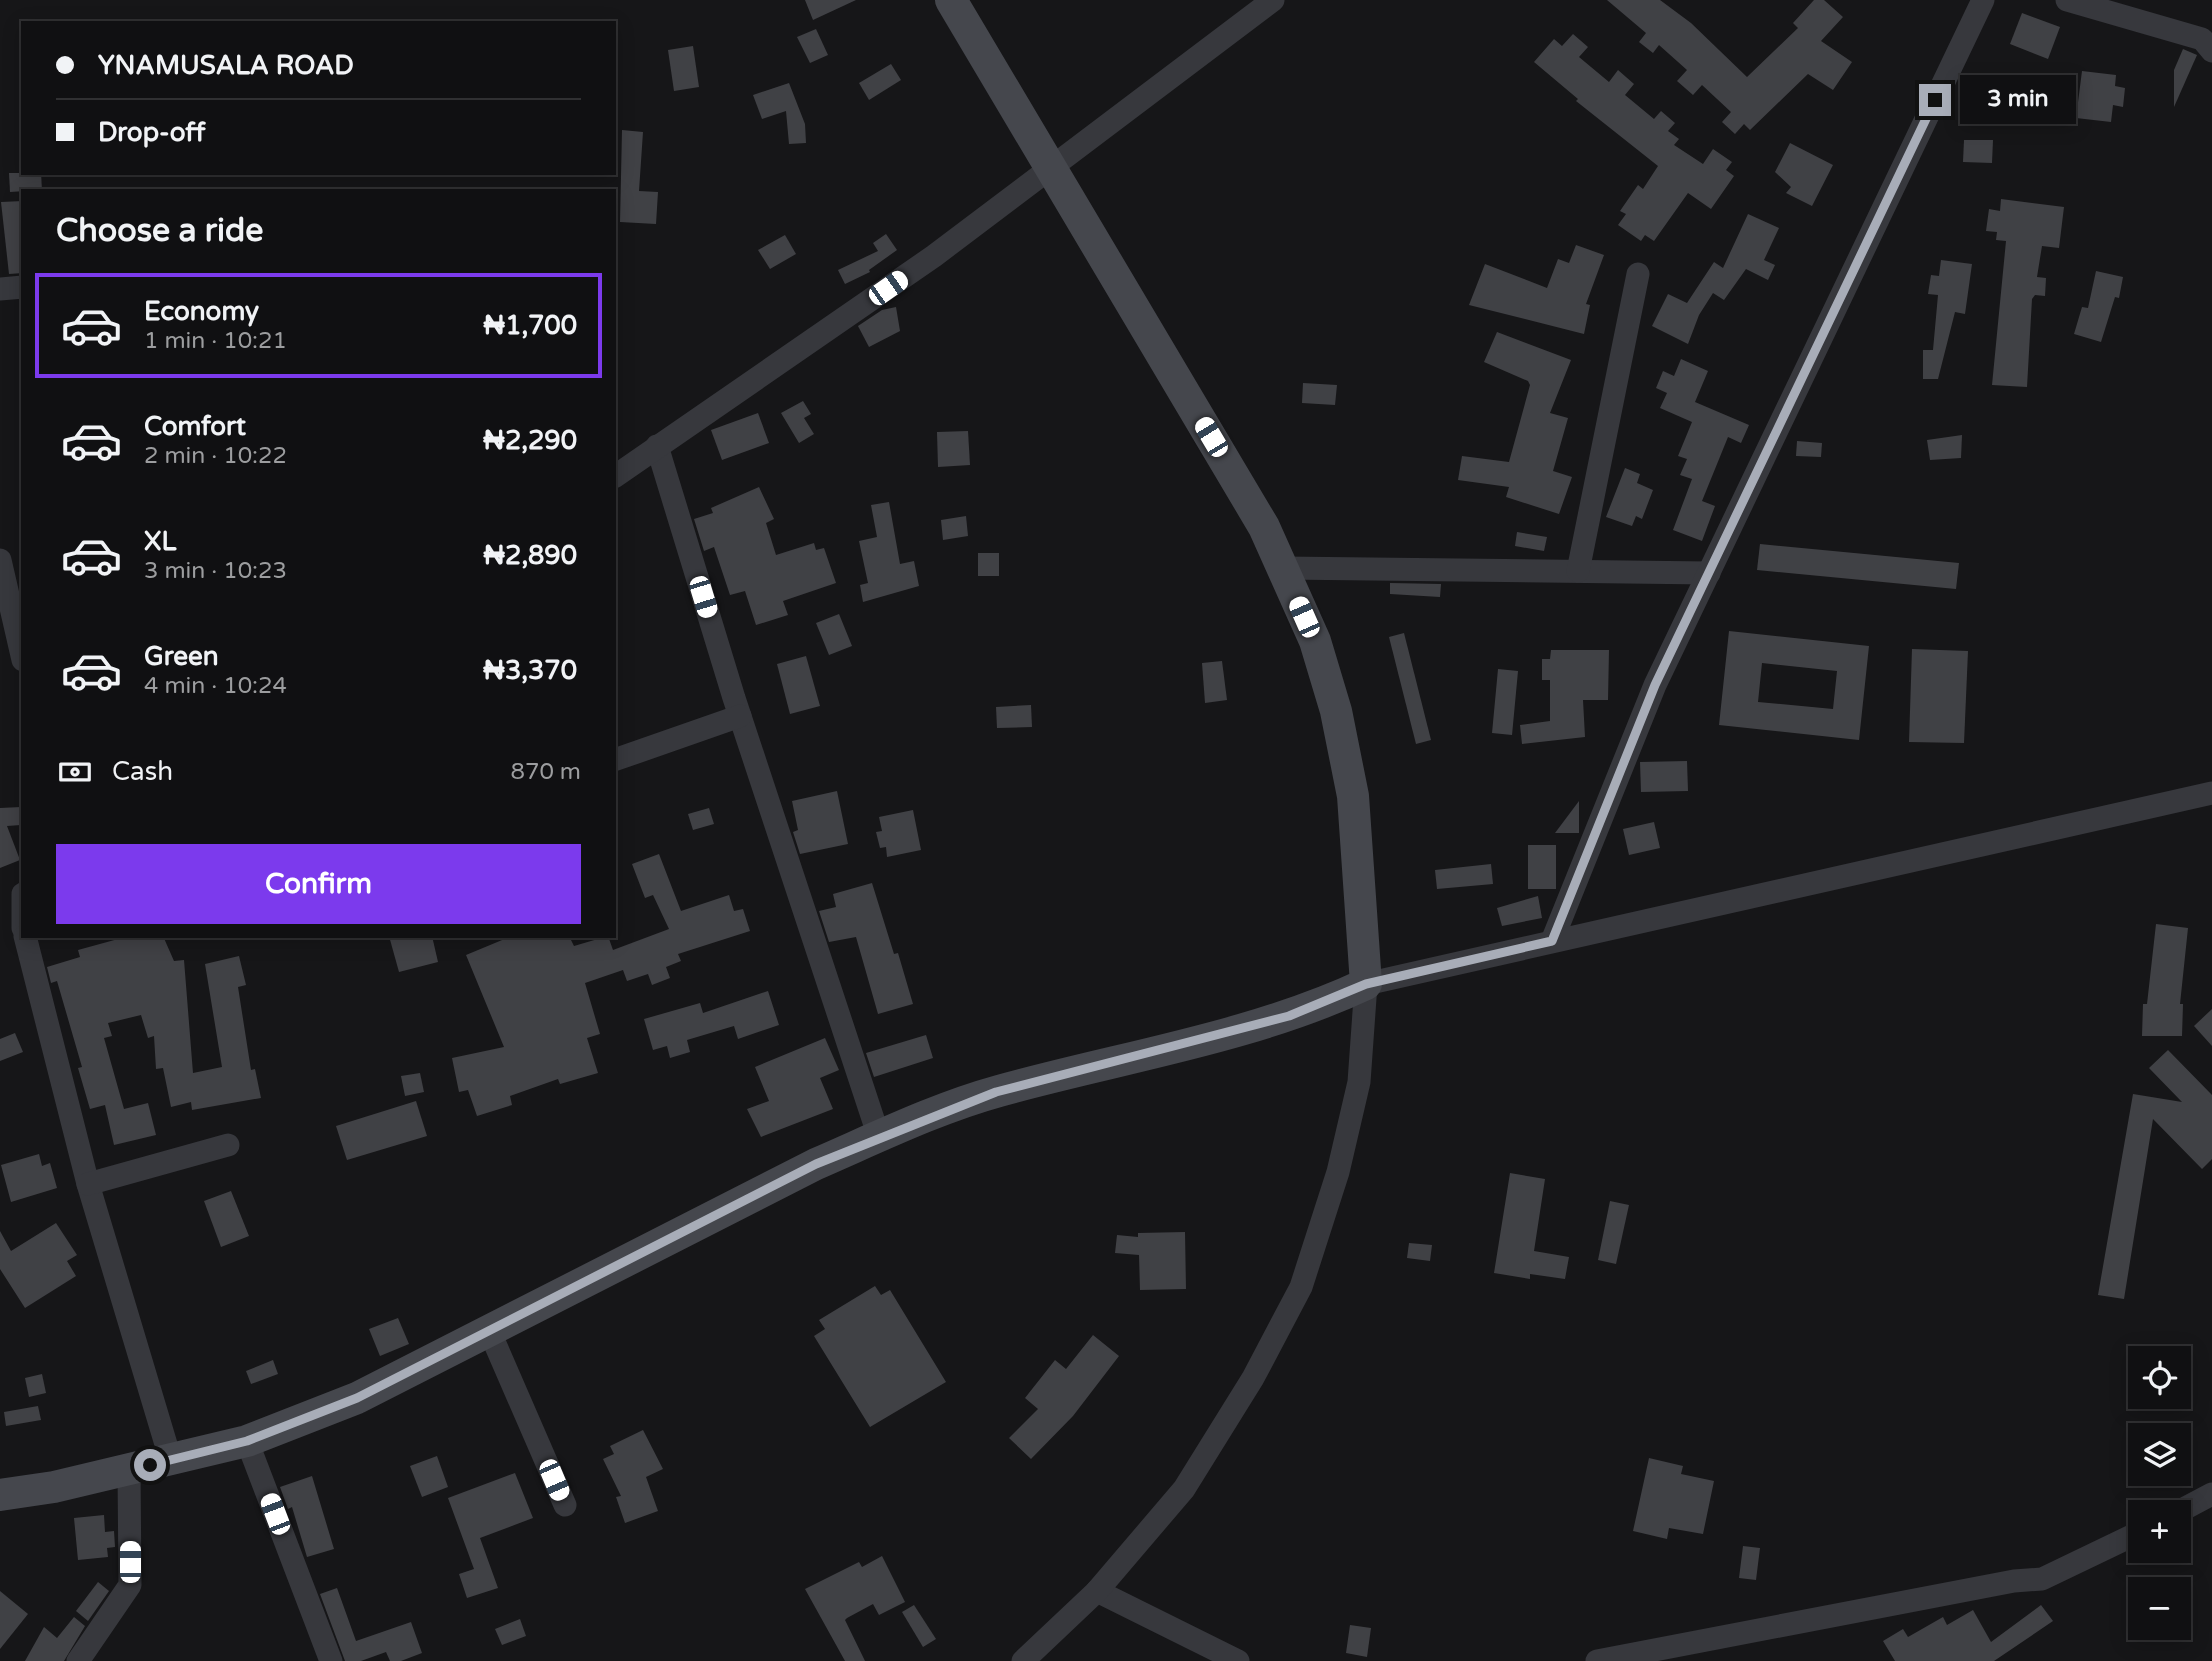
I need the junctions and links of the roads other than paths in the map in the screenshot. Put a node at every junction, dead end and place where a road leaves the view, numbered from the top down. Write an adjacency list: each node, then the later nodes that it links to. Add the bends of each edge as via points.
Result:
1 (951, 0): 6 (main road)
2 (1273, 0): 6 (street)
3 (1983, 0): 15 (street)
4 (2067, 0): 5 (street, via 2202,38)
5 (2212, 51)
6 (1051, 168): 10 (street, via 934,256); 13 (main road, via 1264,527)
7 (1637, 274): 14 (street)
8 (21, 287): 9 (street)
9 (0, 289)
10 (657, 446): 11 (street); 17 (street)
11 (616, 476)
12 (0, 560): 16 (street)
13 (1283, 568): 14 (street); 22 (main road, via 1315,641 1339,723 1353,796)
14 (1578, 571): 15 (street)
15 (1709, 573): 21 (street, via 1655,685)
16 (21, 651)
17 (740, 716): 18 (street); 23 (street)
18 (616, 759)
19 (2212, 793): 21 (street)
20 (26, 938): 25 (street)
21 (1552, 941): 22 (street)
22 (1366, 984): 23 (main road, via 1289,1016 996,1092); 35 (street, via 1359,1082 1338,1172 1301,1287 1253,1378 1184,1489)
23 (879, 1137): 26 (main road, via 816,1164)
24 (228, 1145): 25 (street)
25 (88, 1184): 28 (street)
26 (489, 1330): 27 (main road, via 357,1398); 32 (street)
27 (247, 1441): 28 (main road); 37 (street)
28 (171, 1461): 29 (main road)
29 (129, 1470): 31 (main road); 36 (street, via 130,1586)
30 (2212, 1494): 33 (street)
31 (0, 1495)
32 (565, 1505)
33 (2191, 1505)
34 (2128, 1538): 40 (street, via 2042,1579)
35 (1097, 1591): 38 (street); 39 (street)
36 (78, 1661)
37 (331, 1661)
38 (1023, 1661)
39 (1238, 1661)
40 (1597, 1661)

